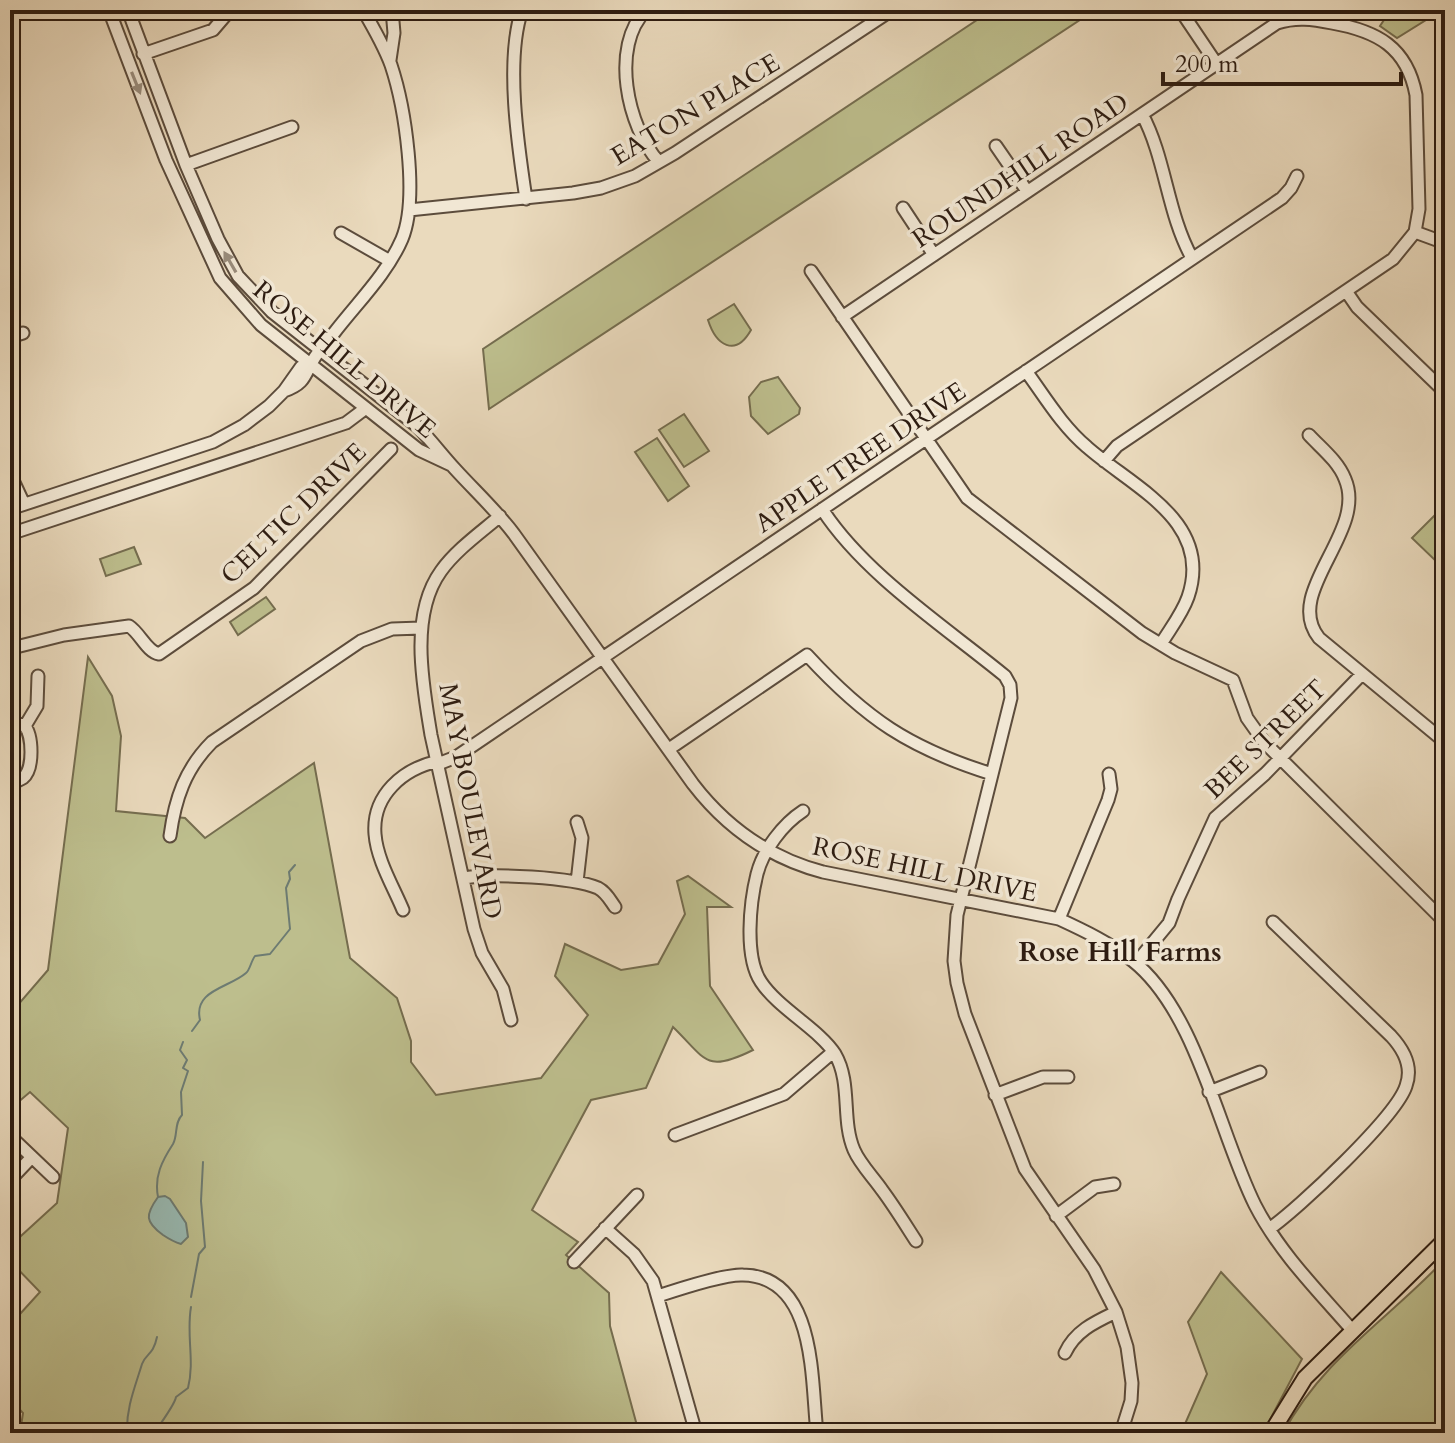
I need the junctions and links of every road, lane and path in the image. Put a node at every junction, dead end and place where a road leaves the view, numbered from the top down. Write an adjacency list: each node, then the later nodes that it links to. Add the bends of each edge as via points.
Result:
1 (109, 10): 34 (street, ROSE HILL DRIVE, one-way to 34, via 214,269 253,317)
2 (128, 10): 10 (street, ROSE HILL DRIVE)
3 (363, 10): 11 (street)
4 (392, 10): 11 (street)
5 (522, 10): 20 (street, via 513,74)
6 (646, 10): 16 (street, via 630,31 626,60 634,119)
7 (892, 10): 16 (street, EATON PLACE)
8 (225, 16): 10 (street, via 213,30)
9 (1185, 17): 12 (street)
10 (143, 54): 17 (street, ROSE HILL DRIVE)
11 (389, 61): 22 (street, via 404,127)
12 (1216, 63): 13 (street, ROUNDHILL ROAD); 23 (street, ROUNDHILL ROAD, via 1270,27 1294,19 1349,26 1387,43 1407,66 1416,95)
13 (1142, 114): 19 (street, ROUNDHILL ROAD); 27 (street)
14 (292, 127): 17 (street)
15 (996, 146): 19 (street)
16 (659, 162): 20 (street, EATON PLACE, via 601,188)
17 (186, 165): 34 (street, ROSE HILL DRIVE, one-way to 17, via 238,276)
18 (1297, 176): 27 (street, APPLE TREE DRIVE, via 1282,198)
19 (1027, 191): 26 (street, ROUNDHILL ROAD)
20 (526, 199): 22 (street, EATON PLACE)
21 (903, 208): 26 (street)
22 (409, 210): 28 (street)
23 (1415, 232): 25 (street); 30 (street, via 1400,254)
24 (341, 233): 28 (street)
25 (1445, 243)
26 (934, 255): 31 (street, ROUNDHILL ROAD)
27 (1192, 258): 35 (street, APPLE TREE DRIVE)
28 (390, 261): 34 (street)
29 (811, 271): 31 (street)
30 (1346, 291): 36 (street); 41 (street, via 1117,446)
31 (842, 317): 39 (street)
32 (23, 333): 33 (street)
33 (10, 337)
34 (316, 357): 37 (street, ROSE HILL DRIVE); 42 (street, ROSE HILL DRIVE, via 417,426); 44 (street, via 253,418 211,443)
35 (1026, 371): 39 (street, APPLE TREE DRIVE); 41 (street, via 1068,428)
36 (1445, 392)
37 (366, 408): 42 (street, ROSE HILL DRIVE, via 419,450); 48 (street, via 346,423)
38 (1309, 435): 53 (street, via 1345,477 1350,501 1308,616 1319,638)
39 (925, 439): 46 (street, APPLE TREE DRIVE); 51 (street, via 979,509)
40 (391, 449): 50 (street, CELTIC DRIVE, via 254,588 159,654 125,626 20,646)
41 (1104, 461): 51 (street, via 1169,512 1190,547 1190,592)
42 (451, 465): 47 (street, ROSE HILL DRIVE)
43 (10, 474): 44 (street)
44 (24, 504): 45 (street)
45 (10, 509)
46 (822, 509): 52 (street, APPLE TREE DRIVE); 61 (street, via 863,561 1014,684)
47 (500, 516): 49 (street, MAY BOULEVARD, via 440,573 425,601); 52 (street, ROSE HILL DRIVE)
48 (10, 534)
49 (421, 628): 60 (street, MAY BOULEVARD, via 426,706); 66 (street, via 392,629 361,641 212,742 182,784)
50 (10, 630)
51 (1161, 644): 59 (street, via 1233,680 1252,726)
52 (603, 658): 58 (street, ROSE HILL DRIVE); 60 (street, APPLE TREE DRIVE, via 456,757)
53 (1362, 674): 57 (street); 59 (street, BEE STREET)
54 (38, 676): 56 (street, via 37,706)
55 (10, 723): 56 (street)
56 (25, 726): 63 (street, via 31,737 27,774)
57 (1445, 742)
58 (669, 749): 61 (street, via 807,655 858,707 901,737); 67 (street, ROSE HILL DRIVE, via 714,809)
59 (1279, 759): 75 (street); 76 (street, BEE STREET, via 1215,818 1169,923)
60 (438, 762): 68 (street, MAY BOULEVARD); 72 (street, APPLE TREE DRIVE, via 412,769 394,783 377,814 380,855)
61 (992, 774): 70 (street)
62 (1109, 774): 73 (street, via 1108,800)
63 (10, 784)
64 (803, 811): 67 (street)
65 (577, 822): 69 (street, via 582,838)
66 (170, 836)
67 (768, 850): 70 (street, ROSE HILL DRIVE, via 823,872); 78 (street, via 757,874 753,965 770,993)
68 (464, 878): 69 (street); 77 (street, MAY BOULEVARD, via 478,942 503,989)
69 (577, 882): 71 (street, via 603,891)
70 (961, 900): 73 (street, ROSE HILL DRIVE); 82 (street, via 954,941 957,983)
71 (615, 907)
72 (403, 910)
73 (1059, 919): 76 (street, ROSE HILL DRIVE)
74 (1273, 922): 92 (street, via 1400,1046 1408,1079 1388,1113 1291,1214)
75 (1445, 922)
76 (1136, 963): 81 (street, ROSE HILL DRIVE, via 1175,1013)
77 (511, 1020)
78 (833, 1052): 83 (street, via 784,1094); 94 (street, via 842,1069 854,1151)
79 (1260, 1072): 81 (street)
80 (1068, 1077): 82 (street, via 1043,1077)
81 (1209, 1092): 92 (street, ROSE HILL DRIVE)
82 (995, 1095): 90 (street, via 1025,1169)
83 (675, 1135)
84 (10, 1136): 85 (street)
85 (31, 1158): 86 (street); 87 (street)
86 (53, 1177)
87 (10, 1180)
88 (1114, 1184): 90 (street, via 1095,1187)
89 (637, 1195): 91 (street)
90 (1056, 1216): 97 (street, via 1094,1269)
91 (605, 1228): 95 (street); 96 (street, via 643,1265)
92 (1269, 1229): 98 (street, ROSE HILL DRIVE)
93 (1445, 1240): 98 (main road)
94 (916, 1241)
95 (574, 1262)
96 (658, 1296): 100 (street); 101 (street, via 742,1275 769,1280 790,1296 804,1325)
97 (1116, 1312): 99 (street, via 1078,1333); 102 (street, via 1132,1383)
98 (1352, 1330): 103 (main road, via 1302,1381)
99 (1065, 1353)
100 (696, 1433)
101 (817, 1433)
102 (1121, 1433)
103 (1271, 1433)

